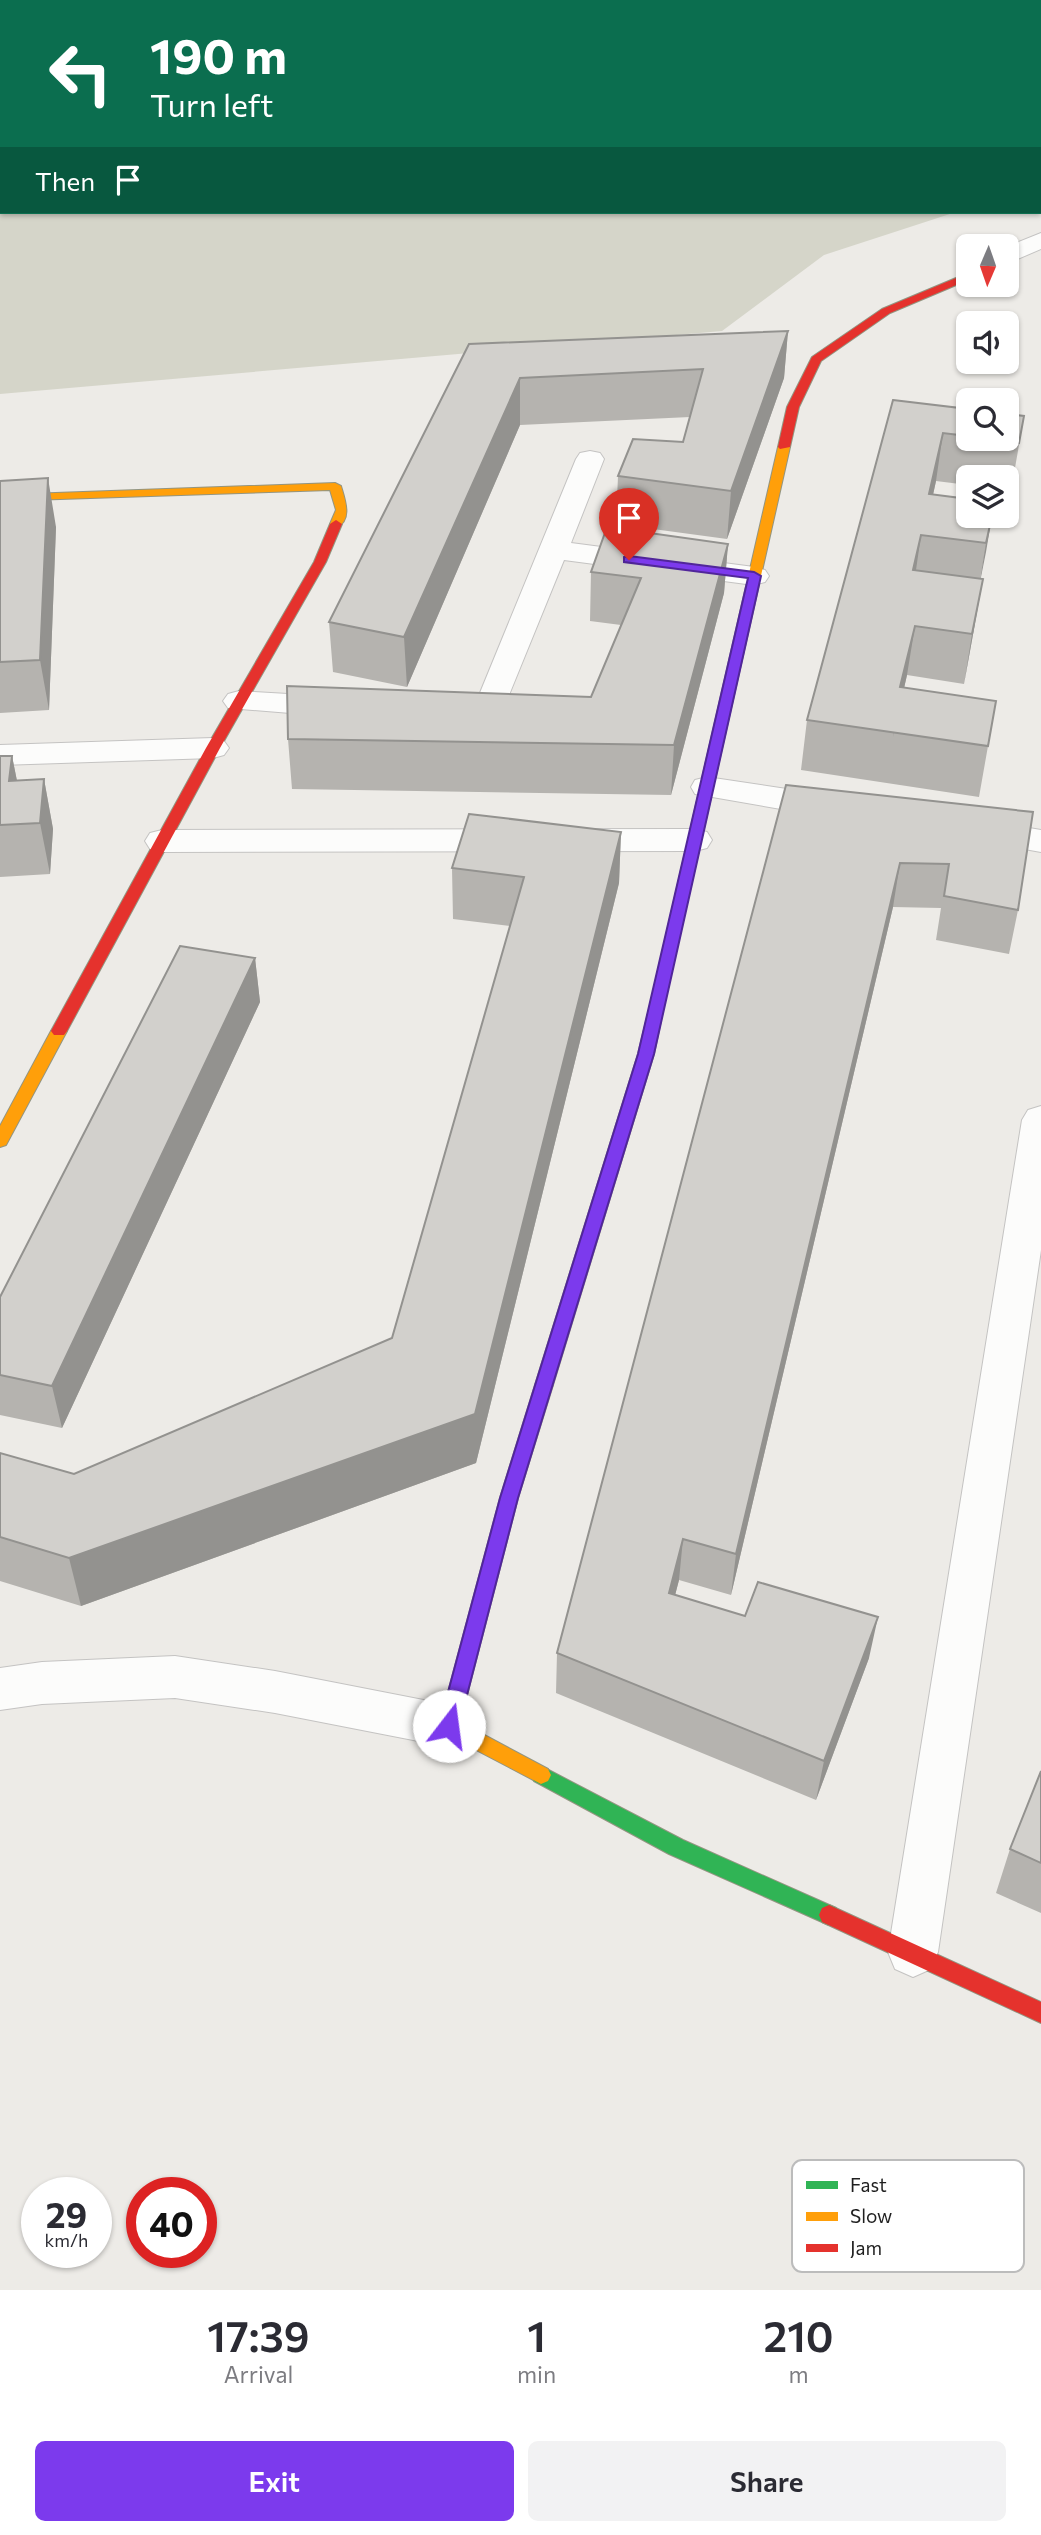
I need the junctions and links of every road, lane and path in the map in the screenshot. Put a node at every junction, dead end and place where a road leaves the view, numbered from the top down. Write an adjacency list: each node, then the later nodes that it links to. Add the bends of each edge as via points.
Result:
1 (1041, 240): 2 (street)
2 (1019, 251)
3 (956, 281): 7 (street, via 887,311 816,359 793,407)
4 (590, 460): 6 (street)
5 (0, 498): 8 (street, via 335,486 342,510 320,562)
6 (553, 550): 7 (street); 10 (street, via 487,715)
7 (754, 576): 13 (street)
8 (239, 701): 9 (street); 11 (street)
9 (363, 708)
10 (432, 712)
11 (212, 748): 12 (street); 16 (street)
12 (0, 755)
13 (707, 787): 14 (street); 17 (street)
14 (867, 813)
15 (948, 825): 18 (street)
16 (162, 841): 17 (street); 20 (street)
17 (695, 841): 22 (street, via 646,1054 509,1498)
18 (1041, 841)
19 (1041, 1120): 23 (street)
20 (0, 1141)
21 (0, 1689): 22 (street, via 175,1677)
22 (449, 1726): 23 (street, via 677,1847)
23 (913, 1952): 24 (street)
24 (1041, 2013)

